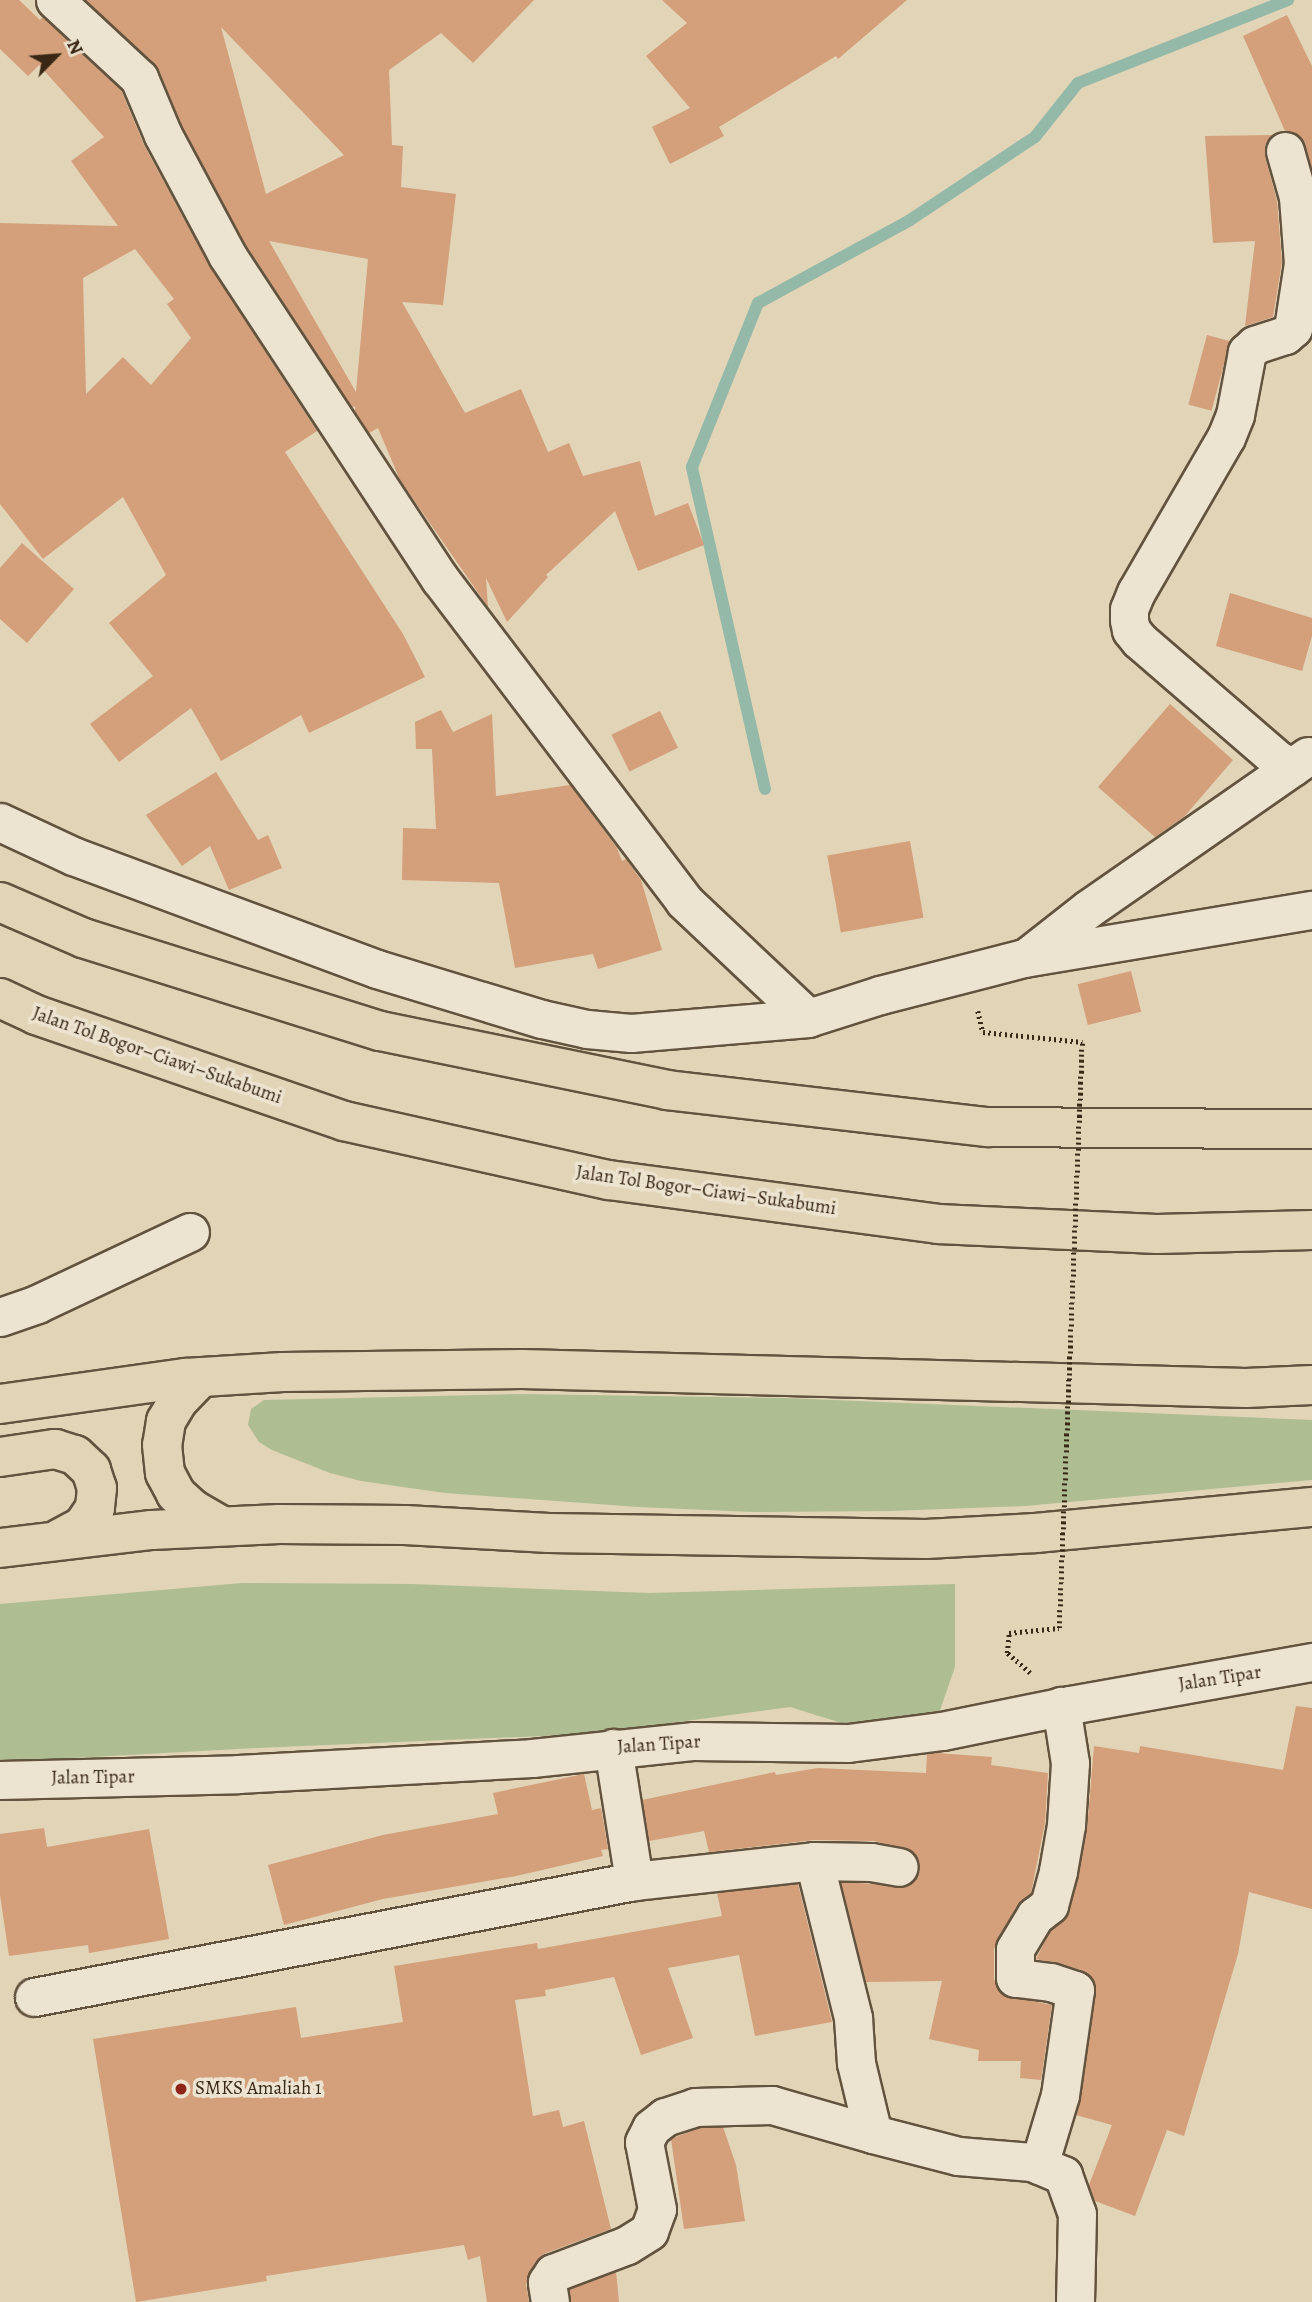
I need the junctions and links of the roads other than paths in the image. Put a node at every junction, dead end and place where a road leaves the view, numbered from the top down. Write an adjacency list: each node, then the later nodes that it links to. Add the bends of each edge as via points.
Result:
1 (55, 0): 9 (street, via 139,78 163,135 227,254 447,589 684,901)
2 (1285, 151): 3 (street, via 1298,197 1303,263 1293,328 1247,352 1226,437 1136,592 1129,620 1139,640 1278,760)
3 (1302, 760): 7 (street)
4 (0, 822): 9 (street, via 73,856 232,918 542,1020 631,1033)
5 (0, 902): 10 (highway, via 83,938 380,1031 667,1090 988,1127)
6 (1312, 910): 7 (street)
7 (1024, 958): 9 (street)
8 (0, 998): 11 (highway, Jalan Tol Bogor–Ciawi–Sukabumi, via 36,1015 344,1121 609,1180 938,1224 1157,1234)
9 (807, 1018)
10 (1312, 1129)
11 (1312, 1230)
12 (190, 1232): 13 (street)
13 (0, 1317)
14 (201, 1377): 15 (highway, via 522,1368 1246,1388); 16 (highway); 19 (highway, via 166,1421 162,1445 165,1473 176,1494)
15 (1312, 1385)
16 (0, 1404)
17 (0, 1457): 20 (highway, via 55,1449 75,1455 91,1470 97,1488 95,1508 83,1526)
18 (1312, 1507): 19 (highway, via 1036,1534 926,1539 549,1533 405,1525)
19 (220, 1525): 20 (highway)
20 (59, 1539): 21 (highway)
21 (0, 1548)
22 (1312, 1662): 23 (street, Jalan Tipar)
23 (1066, 1705): 24 (street, Jalan Tipar, via 942,1731 848,1743 694,1741); 31 (street, via 1070,1763 1058,1871 1049,1905 1035,1916 1016,1949 1015,1978 1075,1990 1060,2095)
24 (613, 1748): 25 (street, Jalan Tipar, via 572,1755 262,1773); 28 (street)
25 (0, 1780)
26 (814, 1861): 27 (street); 28 (street); 30 (street, via 853,2018 856,2063)
27 (899, 1867)
28 (634, 1881): 29 (street)
29 (34, 1997)
30 (873, 2134): 31 (street, via 958,2156); 32 (street, via 772,2105 695,2107 666,2117 651,2128 644,2142 657,2210 649,2231 627,2245 553,2273 547,2282)
31 (1039, 2165): 33 (street, via 1063,2175 1077,2214)
32 (550, 2302)
33 (1075, 2302)

